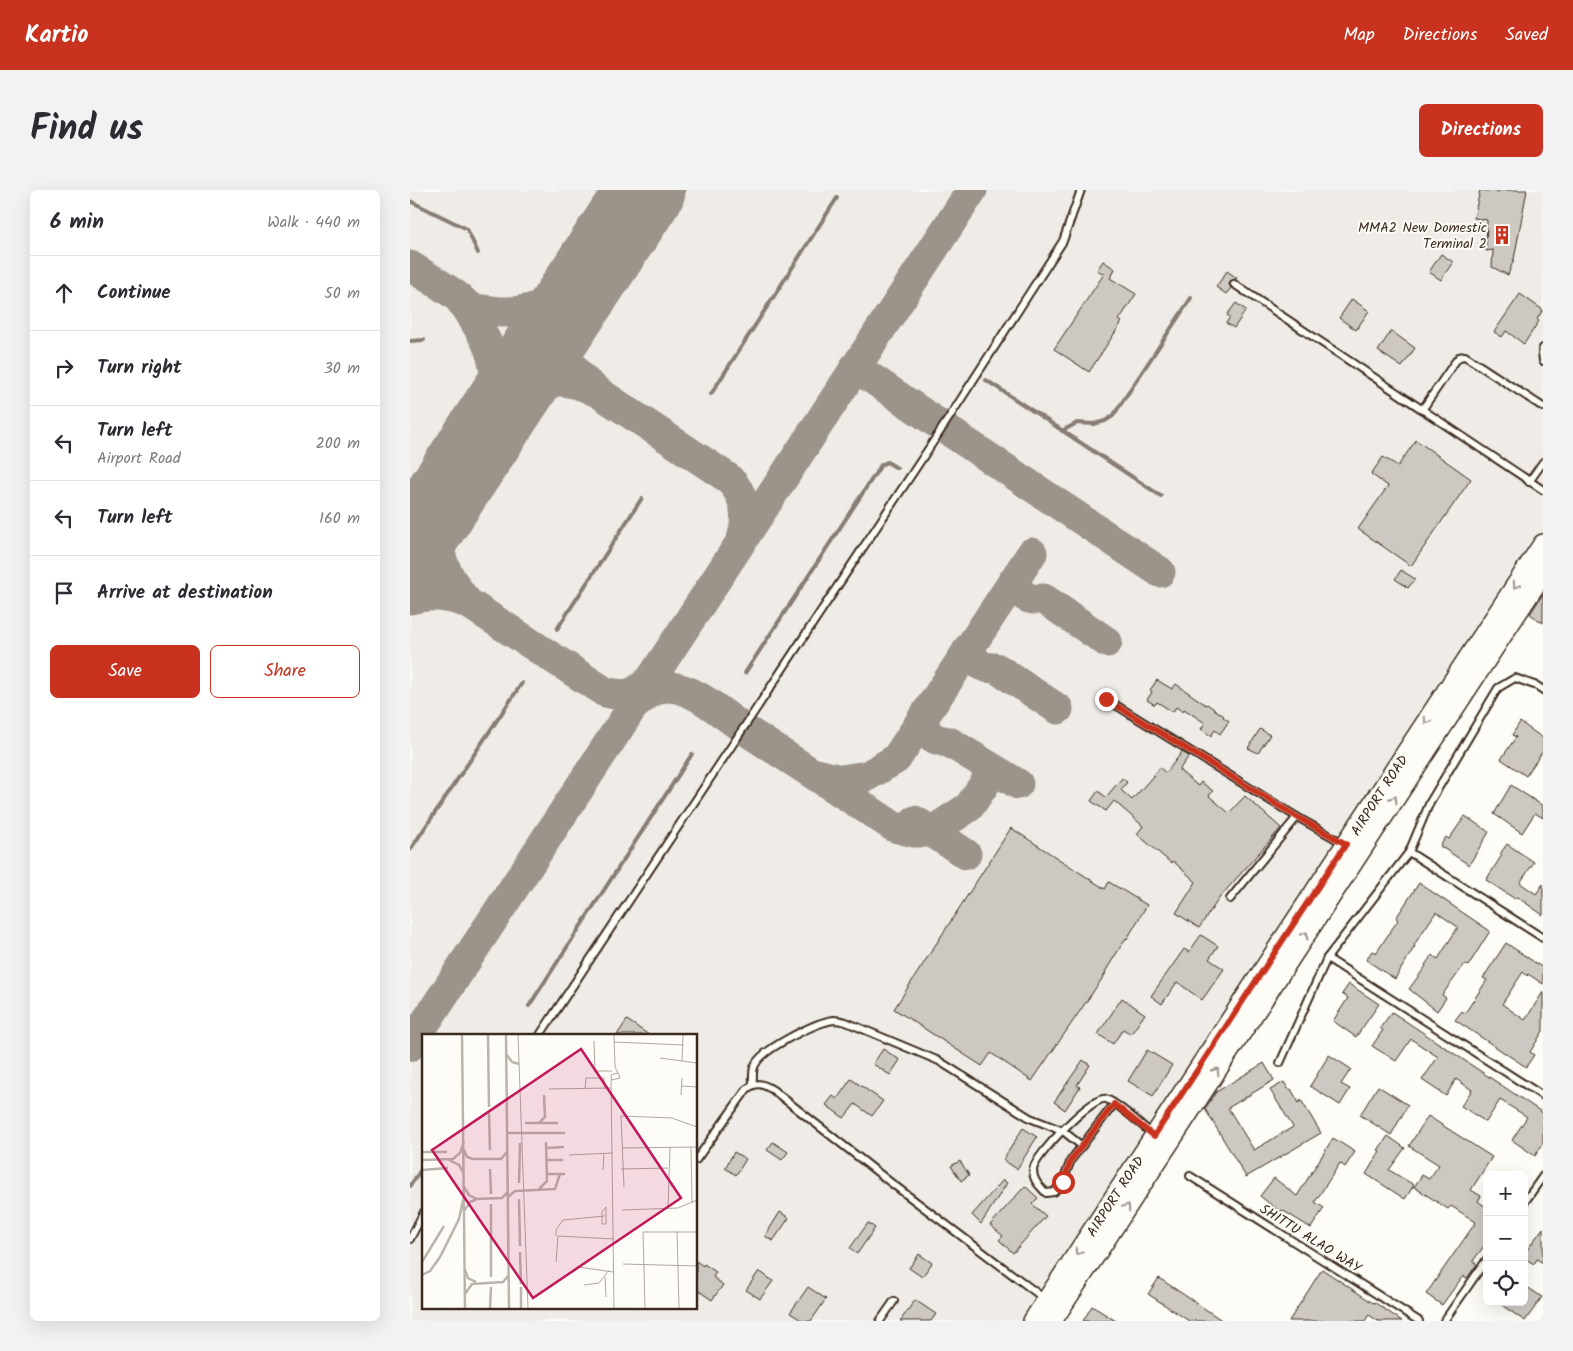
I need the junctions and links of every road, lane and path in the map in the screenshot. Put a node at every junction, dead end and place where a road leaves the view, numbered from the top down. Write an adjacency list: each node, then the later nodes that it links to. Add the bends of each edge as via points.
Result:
1 (1081, 190): 20 (lane, via 1063,241)
2 (1234, 284): 6 (lane)
3 (1543, 348): 4 (lane)
4 (1543, 361)
5 (1543, 407): 6 (lane, via 1465,356 1455,362)
6 (1422, 410): 8 (lane)
7 (1543, 462): 8 (lane)
8 (1529, 482): 9 (lane)
9 (1543, 490)
10 (1543, 544): 15 (main road, AIRPORT ROAD, one-way to 15)
11 (1543, 573): 39 (main road, AIRPORT ROAD, one-way to 11)
12 (1543, 690): 16 (lane, via 1515,678 1498,688 1430,802)
13 (1106, 699): 14 (lane)
14 (1297, 817): 15 (lane); 17 (lane)
15 (1346, 844): 26 (main road, AIRPORT ROAD)
16 (1409, 852): 18 (lane); 19 (lane)
17 (1230, 899)
18 (1543, 938)
19 (1327, 958): 21 (lane); 23 (lane)
20 (541, 1034)
21 (1280, 1063)
22 (753, 1084): 25 (lane, via 754,1065 775,1045 834,1020 939,1060 1030,1118); 28 (lane); 35 (lane, via 761,1083 773,1090)
23 (1543, 1096)
24 (1114, 1104): 25 (lane, via 1105,1098 1099,1099); 26 (lane); 27 (lane)
25 (1063, 1131): 27 (lane); 27 (lane, via 1033,1168 1034,1181 1046,1193 1054,1192 1063,1182 1071,1160)
26 (1154, 1136): 35 (main road, AIRPORT ROAD, one-way to 35)
27 (1082, 1146)
28 (698, 1157)
29 (1190, 1176): 40 (lane, SHITTU ALAO WAY)
30 (1543, 1176): 31 (lane)
31 (1528, 1198)
32 (422, 1216): 33 (lane)
33 (410, 1239)
34 (1485, 1261): 41 (lane)
35 (1046, 1300): 38 (main road, AIRPORT ROAD)
36 (894, 1302): 37 (lane)
37 (880, 1321)
38 (1033, 1321)
39 (1052, 1321)
40 (1419, 1321)
41 (1444, 1321)

